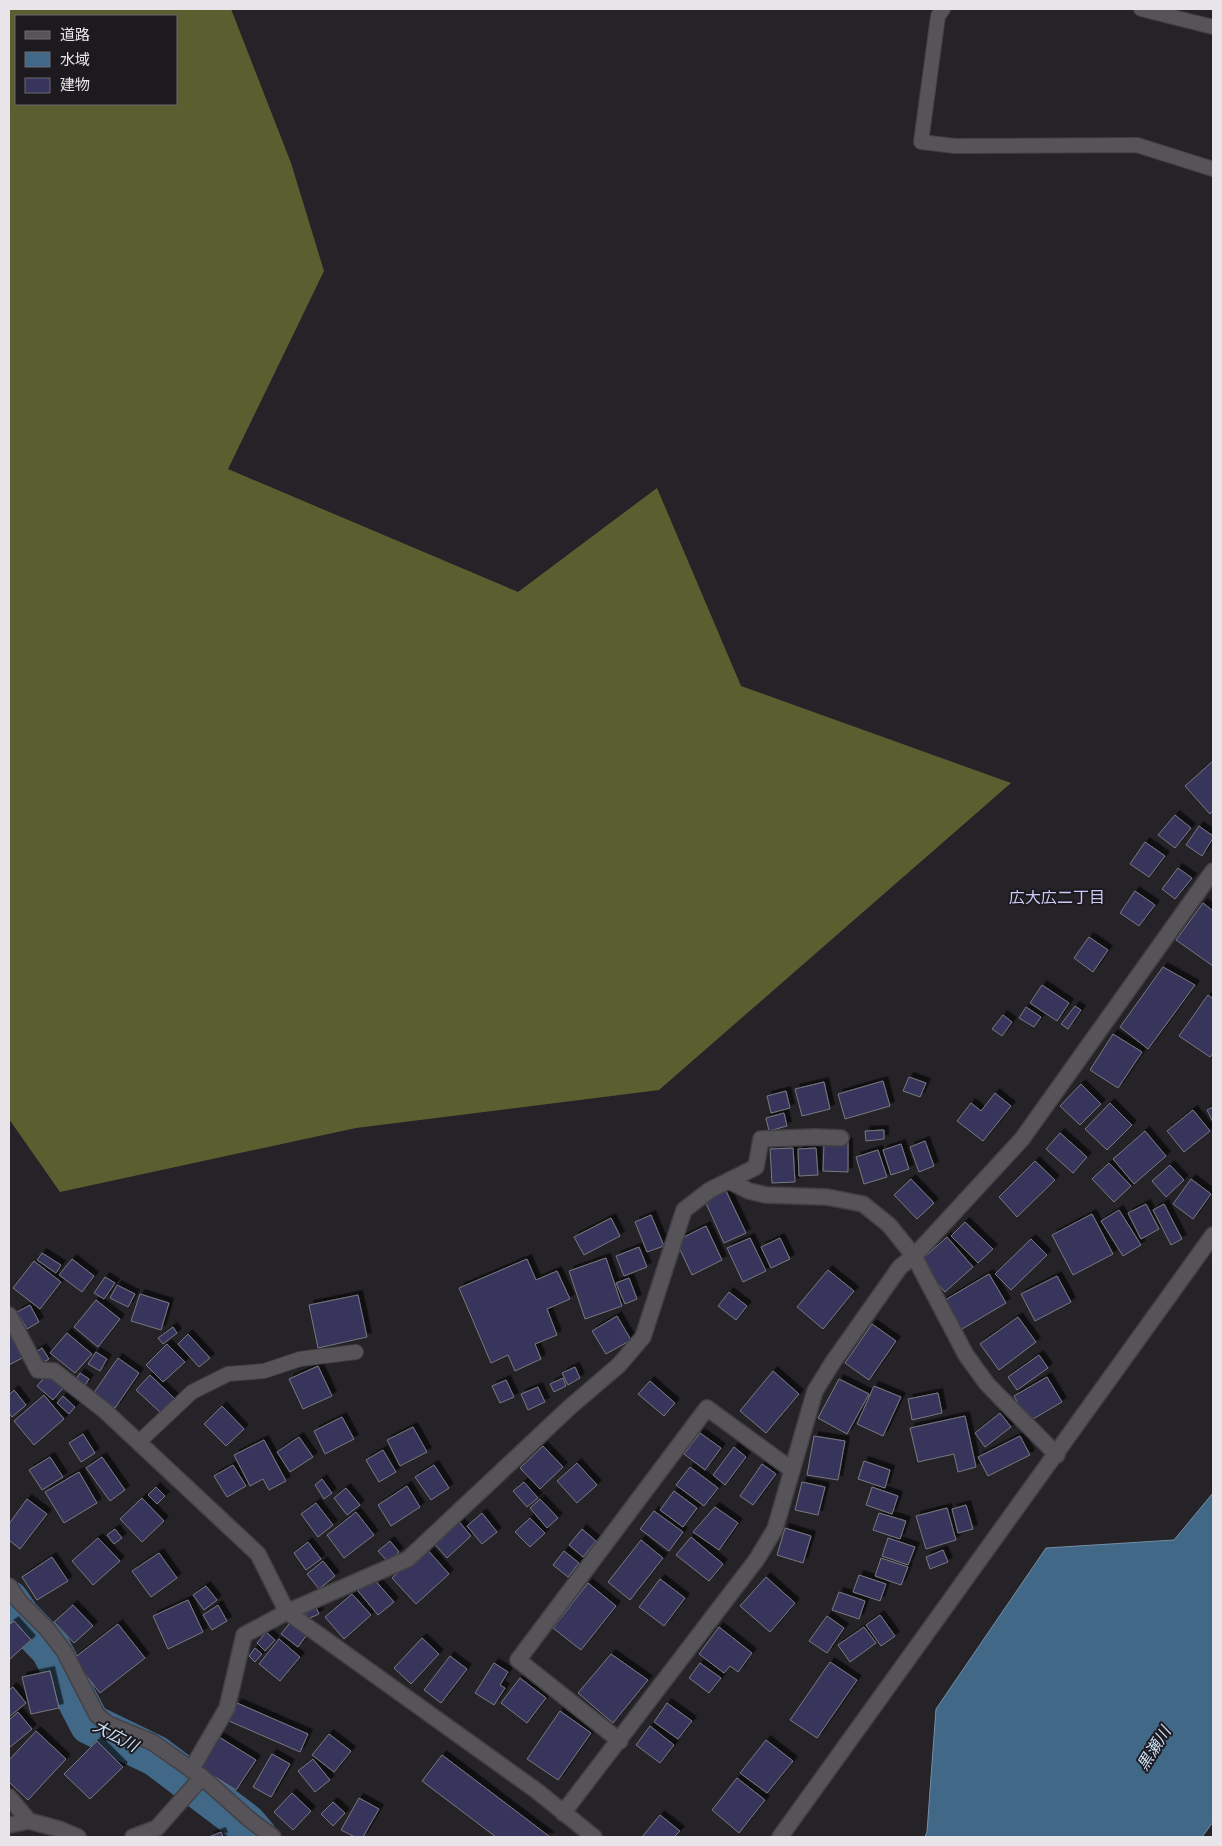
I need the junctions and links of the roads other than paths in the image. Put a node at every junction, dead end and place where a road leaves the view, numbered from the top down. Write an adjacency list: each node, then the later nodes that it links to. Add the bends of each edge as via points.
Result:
1 (943, 9): 4 (lane, via 938,16 921,142 955,146 1137,145)
2 (1141, 9): 3 (lane)
3 (1213, 27)
4 (1213, 169)
5 (1213, 871): 9 (street, via 1022,1139)
6 (842, 1138): 7 (street, via 761,1139 756,1167)
7 (729, 1181): 9 (street, via 766,1195 827,1197 863,1204 889,1225); 16 (street, via 710,1190 684,1210 643,1337 619,1365 408,1559)
8 (1213, 1235): 13 (street)
9 (914, 1256): 13 (street, via 966,1355 986,1384); 14 (street, via 900,1267 815,1390)
10 (10, 1321): 12 (street, via 38,1370 54,1371)
11 (356, 1352): 12 (lane, via 300,1359 264,1371 228,1374 192,1392)
12 (139, 1442): 16 (street, via 258,1554)
13 (1056, 1455): 27 (street)
14 (792, 1470): 17 (street, via 775,1529 756,1559); 17 (street, via 707,1408 518,1660)
15 (9, 1586): 18 (street, via 64,1651 97,1715 108,1724 152,1742)
16 (287, 1612): 18 (street, via 244,1635 227,1708); 20 (street, via 529,1786)
17 (620, 1740): 20 (street)
18 (197, 1773): 24 (street, via 157,1828); 25 (street)
19 (9, 1797): 21 (street)
20 (563, 1814): 26 (street)
21 (29, 1821): 22 (street); 23 (street)
22 (9, 1825)
23 (78, 1837)
24 (133, 1837)
25 (272, 1837)
26 (594, 1837)
27 (780, 1837)

